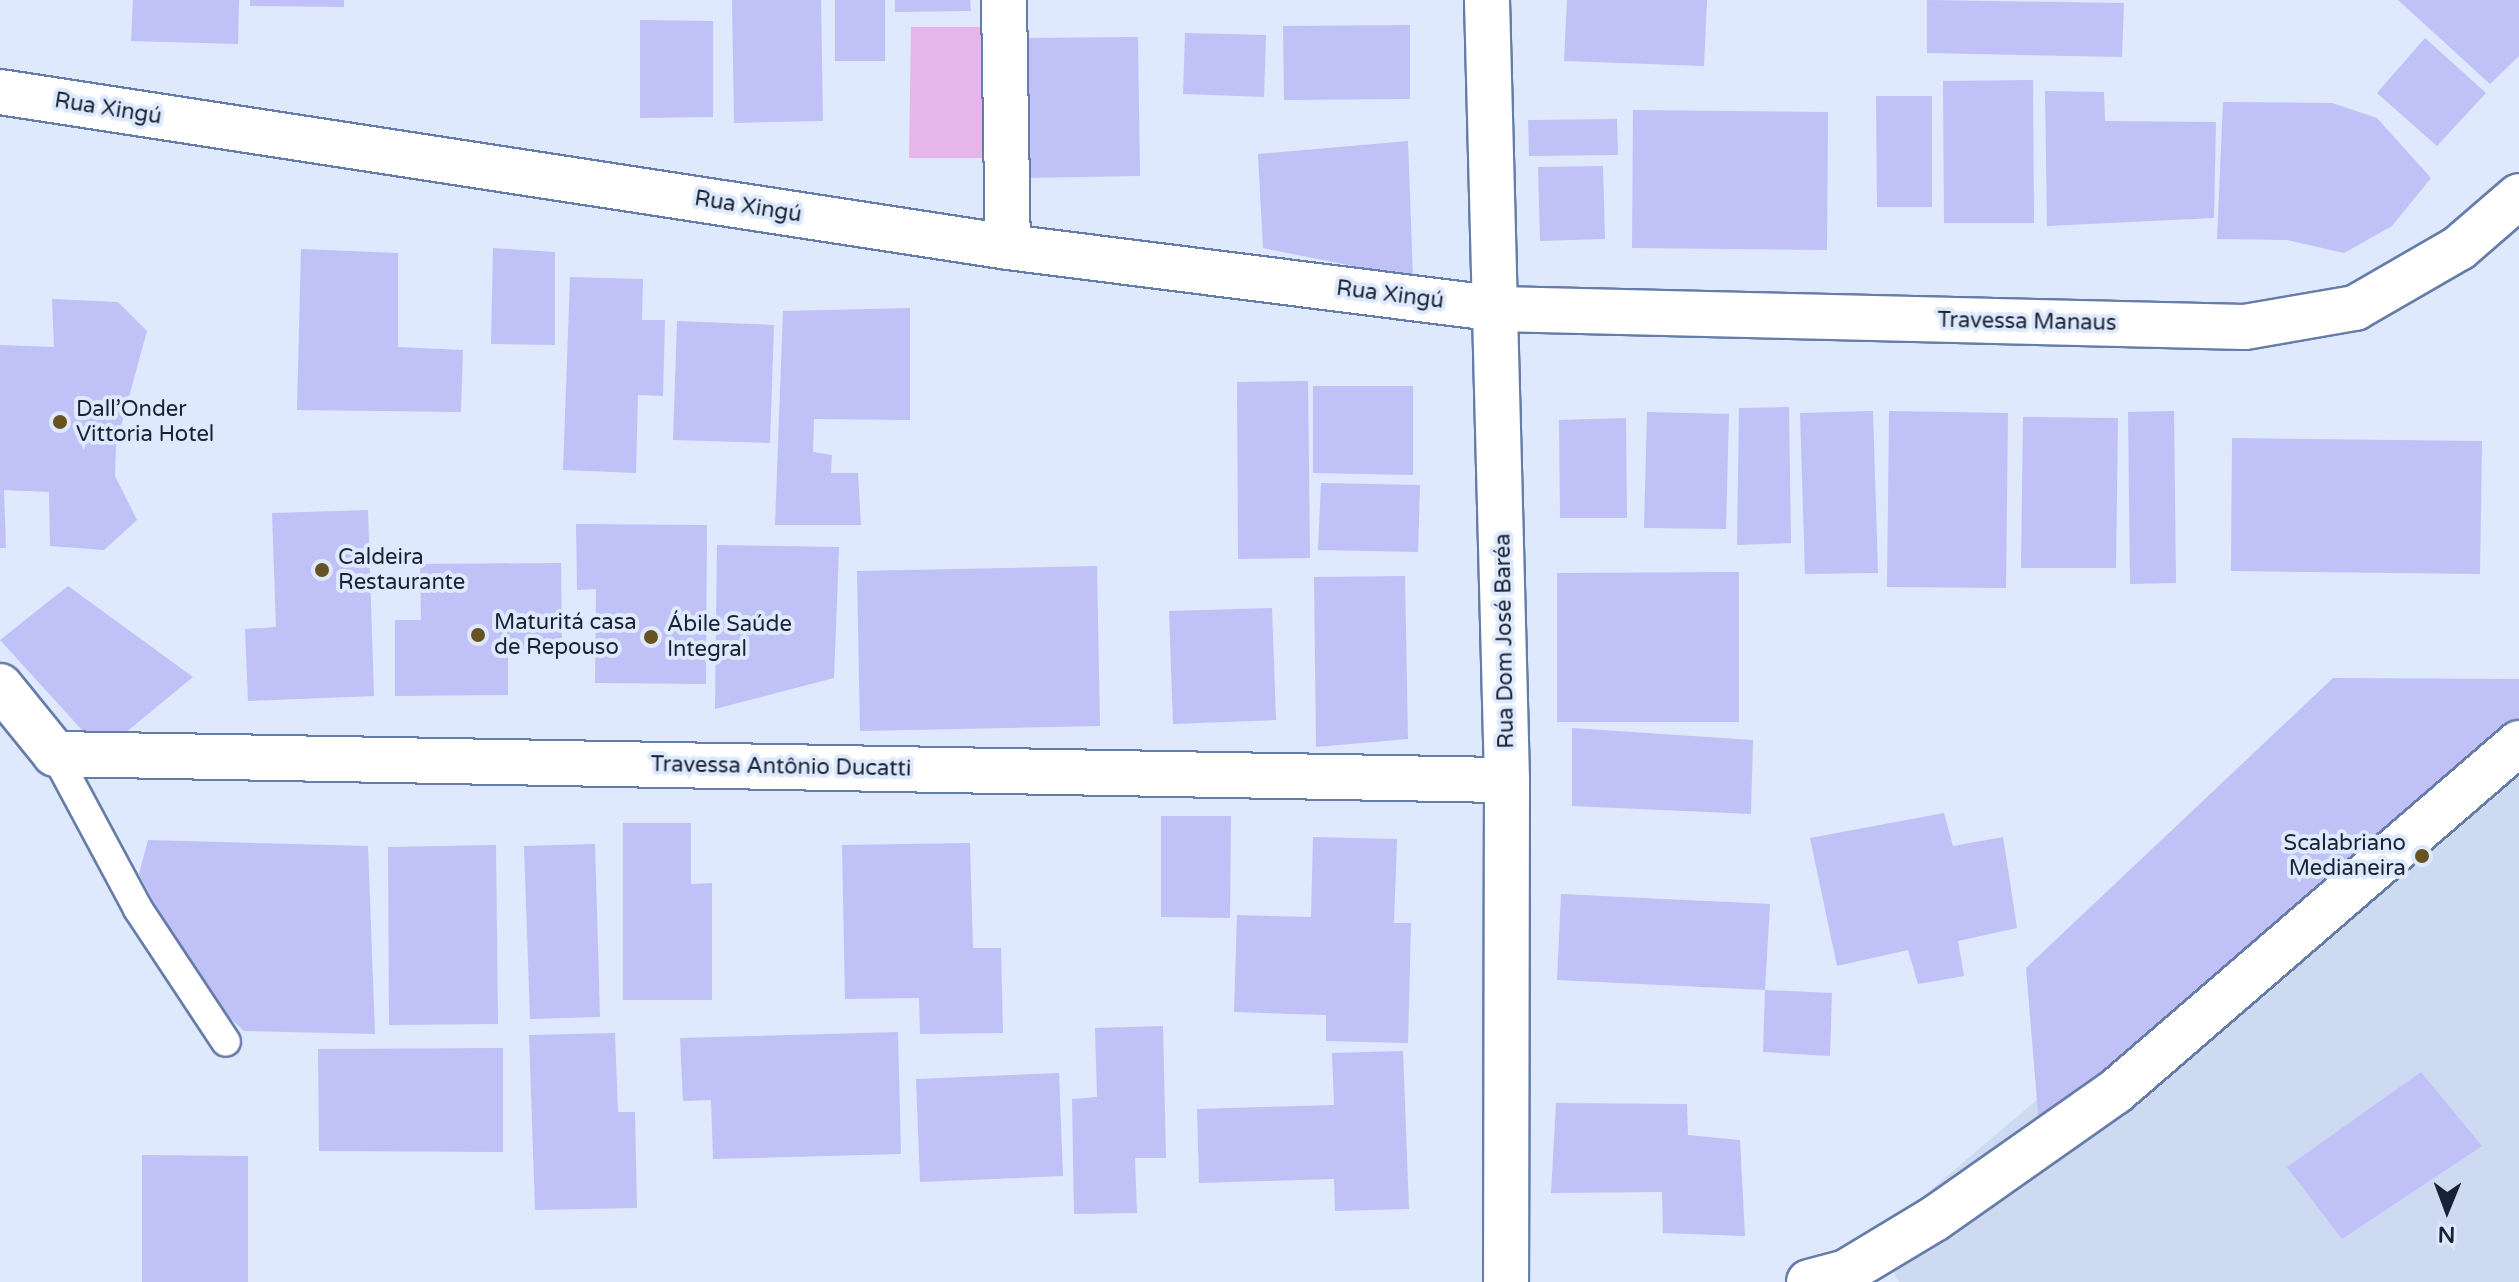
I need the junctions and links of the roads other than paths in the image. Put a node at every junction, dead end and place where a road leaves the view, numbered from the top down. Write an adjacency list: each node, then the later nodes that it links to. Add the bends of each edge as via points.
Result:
1 (1004, 0): 5 (street)
2 (1487, 0): 6 (street, Rua Dom José Baréa)
3 (0, 92): 5 (street, Rua Xingú)
4 (2519, 196): 6 (street, Travessa Manaus, via 2459,248 2355,308 2245,327)
5 (1008, 247): 6 (street, Rua Xingú)
6 (1498, 309): 10 (street, Rua Dom José Baréa)
7 (0, 686): 9 (street)
8 (2519, 743): 13 (street, via 2115,1092 1934,1219 1846,1272)
9 (55, 754): 10 (street, Travessa Antônio Ducatti); 11 (lane, via 138,909)
10 (1507, 780): 12 (street, Rua Dom José Baréa)
11 (226, 1042)
12 (1506, 1282)
13 (1809, 1282)

